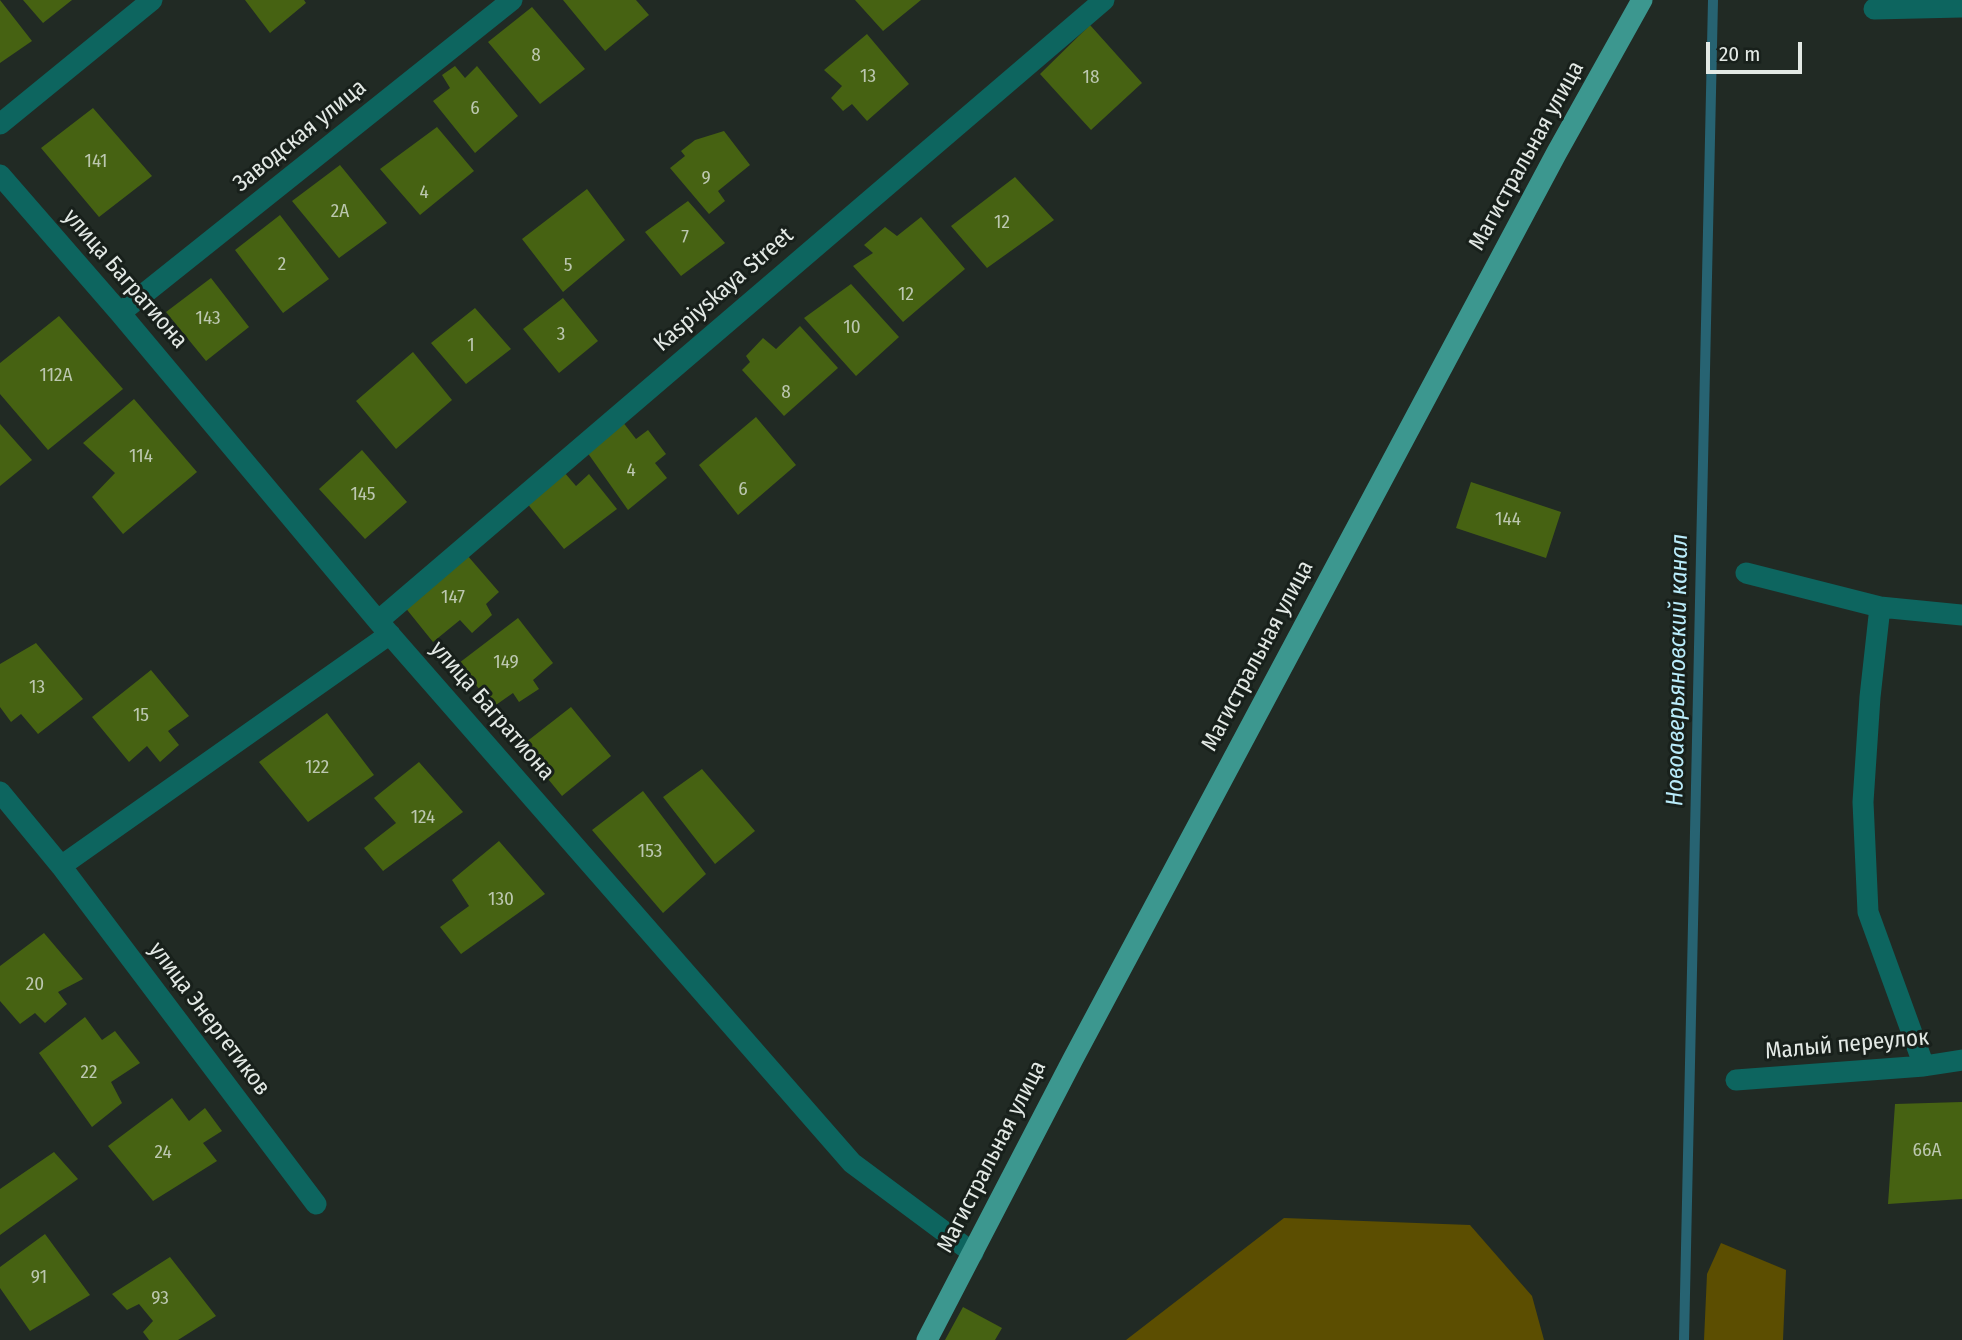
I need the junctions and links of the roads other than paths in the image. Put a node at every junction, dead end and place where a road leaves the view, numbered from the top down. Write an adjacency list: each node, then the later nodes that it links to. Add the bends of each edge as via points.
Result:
1 (152, 0): 7 (street)
2 (512, 0): 9 (street, Заводская улица)
3 (1104, 0): 13 (street, Kaspiyskaya Street)
4 (1642, 0): 20 (main road, Магистральная улица, via 1079,1046)
5 (1962, 7): 6 (street)
6 (1874, 9)
7 (0, 124)
8 (0, 175): 9 (street, улица Багратиона)
9 (120, 313): 13 (street, улица Багратиона)
10 (1746, 573): 11 (street)
11 (1880, 607): 12 (street); 17 (street, via 1863,802 1868,912)
12 (1962, 615)
13 (384, 627): 15 (street); 20 (street, улица Багратиона, via 852,1163)
14 (0, 792): 15 (street, улица Энергетиков)
15 (61, 866): 19 (street, улица Энергетиков)
16 (1962, 1060): 17 (street, Малый переулок)
17 (1924, 1066): 18 (street, Малый переулок)
18 (1736, 1080)
19 (316, 1203)
20 (973, 1253): 21 (main road, Магистральная улица)
21 (927, 1340)

